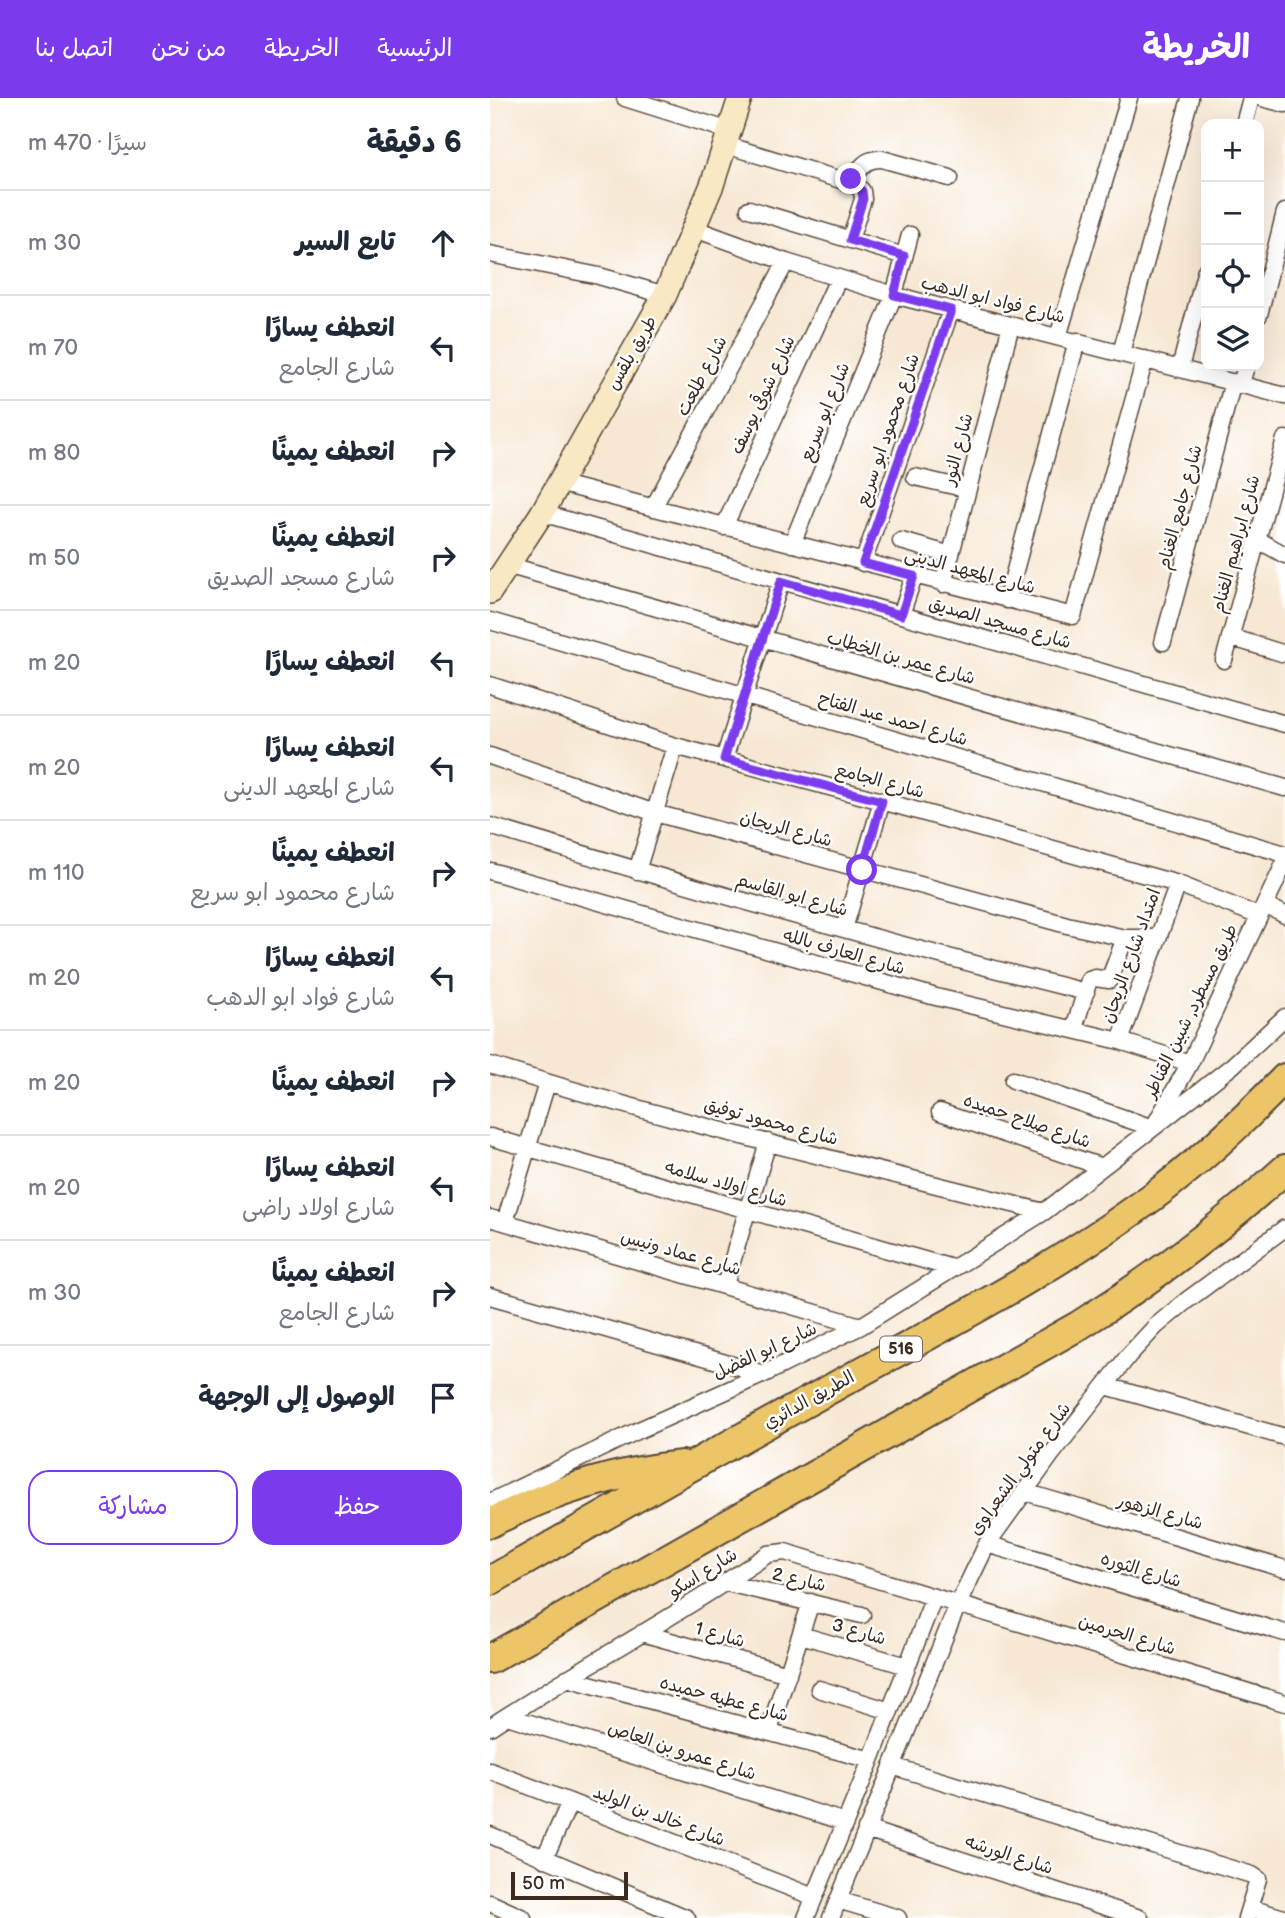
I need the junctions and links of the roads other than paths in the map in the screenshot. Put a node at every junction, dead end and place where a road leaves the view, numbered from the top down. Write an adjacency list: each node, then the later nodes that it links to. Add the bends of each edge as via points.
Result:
1 (625, 98): 9 (street)
2 (740, 98): 9 (main road, طريق بلقس)
3 (1129, 98): 27 (street)
4 (1190, 98): 29 (street)
5 (1251, 98): 8 (street)
6 (1262, 98): 7 (street)
7 (1285, 104)
8 (1245, 119)
9 (728, 138): 11 (street, via 844,181); 14 (main road, طريق بلقس)
10 (950, 178): 11 (street, via 873,159)
11 (851, 179): 16 (street, via 863,199)
12 (749, 209): 16 (street)
13 (1285, 212): 24 (street)
14 (695, 229): 19 (street, شارع فواد ابو الدهب); 22 (main road, طريق بلقس)
15 (910, 235): 18 (street, شارع ابو سريع)
16 (850, 240): 18 (street)
17 (490, 254): 22 (street)
18 (904, 256): 23 (street, شارع ابو سريع)
19 (786, 262): 20 (street, شارع فواد ابو الدهب); 40 (street, شارع طلعت)
20 (838, 279): 23 (street, شارع فواد ابو الدهب); 42 (street, شارع شوقى يوسف)
21 (1201, 289): 31 (street)
22 (665, 295): 38 (main road, طريق بلقس)
23 (894, 295): 25 (street, شارع فواد ابو الدهب); 45 (street, شارع ابو سريع)
24 (1261, 308)
25 (951, 310): 26 (street, شارع فواد ابو الدهب); 48 (street, شارع محمود ابو سريع)
26 (1010, 325): 27 (street, شارع فواد ابو الدهب); 39 (street, شارع النور)
27 (1058, 337): 28 (street, شارع فواد ابو الدهب)
28 (1077, 341): 29 (street, شارع فواد ابو الدهب); 54 (street)
29 (1121, 353): 30 (street, شارع فواد ابو الدهب)
30 (1144, 359): 31 (street, شارع فواد ابو الدهب); 54 (street, شارع المعهد الدينى, via 1073,616)
31 (1180, 368): 33 (street, شارع فواد ابو الدهب)
32 (1243, 371): 33 (street, شارع جامع الغنام)
33 (1237, 383): 34 (street, شارع فواد ابو الدهب); 59 (street, شارع جامع الغنام)
34 (1285, 396)
35 (1285, 439): 36 (street, شارع ابراهيم الغنام)
36 (1281, 467): 43 (street, شارع ابراهيم الغنام)
37 (915, 477): 39 (street)
38 (558, 483): 40 (street, شارع المعهد الدينى); 41 (main road, طريق بلقس)
39 (967, 489): 46 (street, شارع النور)
40 (653, 508): 42 (street, شارع المعهد الدينى)
41 (542, 513): 49 (main road, طريق بلقس); 51 (street, شارع مسجد الصديق)
42 (724, 527): 45 (street, شارع المعهد الدينى)
43 (1258, 540): 47 (street); 57 (street, شارع ابراهيم الغنام)
44 (901, 541): 46 (street)
45 (792, 544): 48 (street, شارع المعهد الدينى)
46 (951, 555): 52 (street, شارع النور)
47 (1285, 555)
48 (863, 563): 50 (street, شارع المعهد الدينى)
49 (506, 565): 53 (main road, طريق بلقس); 58 (street, شارع عمر بن الخطاب)
50 (914, 576): 52 (street, شارع المعهد الدينى); 55 (street)
51 (781, 581): 55 (street, شارع مسجد الصديق); 58 (street)
52 (943, 584): 54 (street, شارع المعهد الدينى)
53 (490, 592)
54 (1007, 600)
55 (901, 615): 64 (street, شارع مسجد الصديق)
56 (490, 621): 63 (street, شارع احمد عبد الفتاح)
57 (1230, 637): 60 (street); 61 (street, شارع ابراهيم الغنام)
58 (763, 638): 63 (street); 68 (street, شارع عمر بن الخطاب)
59 (1163, 642)
60 (1285, 654)
61 (1224, 660)
62 (490, 685): 65 (street, شارع الجامع)
63 (744, 696): 67 (street); 72 (street, شارع احمد عبد الفتاح)
64 (1285, 723)
65 (675, 746): 67 (street, شارع الجامع); 70 (street)
66 (490, 756): 70 (street, شارع الريحان)
67 (724, 759): 69 (street, شارع الجامع)
68 (1285, 788)
69 (882, 801): 74 (street); 77 (street, شارع الجامع)
70 (655, 813): 74 (street, شارع الريحان); 76 (street)
71 (490, 826): 76 (street, شارع ابو القاسم)
72 (1285, 854)
73 (1285, 862): 78 (street, طريق مسطرد, شبين القناطر)
74 (862, 870): 80 (street); 81 (street, شارع الريحان)
75 (490, 871): 85 (street, شارع العارف بالله, via 923,994)
76 (637, 871): 80 (street, شارع ابو القاسم)
77 (1178, 884): 78 (street, شارع الجامع); 82 (street, امتداد شارع الريحان)
78 (1262, 911): 79 (street, شارع الجامع); 87 (street, طريق مسطرد, شبين القناطر)
79 (1285, 915)
80 (844, 929): 83 (street, شارع ابو القاسم)
81 (1125, 937): 82 (street, شارع الريحان); 83 (street, via 1109,980 1091,978)
82 (1158, 938): 86 (street, امتداد شارع الريحان)
83 (1086, 992): 85 (street)
84 (1285, 1017): 93 (street, via 1223,1074)
85 (1074, 1029): 86 (street, شارع العارف بالله)
86 (1119, 1041): 87 (street, شارع العارف بالله)
87 (1190, 1063): 93 (street, طريق مسطرد, شبين القناطر)
88 (490, 1065): 91 (street, شارع محمود توفيق)
89 (1285, 1078): 110 (highway, الطريق الدائري / 516, via 1199,1159 1101,1233 998,1296)
90 (1013, 1080): 93 (street)
91 (547, 1083): 95 (street, شارع محمود توفيق); 96 (street)
92 (940, 1112): 97 (street, شارع صلاح حميده)
93 (1153, 1128): 97 (street, طريق مسطرد, شبين القناطر)
94 (490, 1137): 96 (street, شارع اولاد سلامه)
95 (768, 1142): 99 (street); 100 (street, شارع محمود توفيق)
96 (527, 1147): 99 (street, شارع اولاد سلامه); 101 (street)
97 (1101, 1167): 100 (street, طريق مسطرد, شبين القناطر)
98 (1285, 1169): 125 (highway, via 1185,1254 1078,1326)
99 (748, 1210): 103 (street, شارع اولاد سلامه); 104 (street)
100 (1044, 1212): 103 (street, شارع ابو الفضل)
101 (497, 1220): 104 (street, شارع عماد ونيس)
102 (1285, 1228): 108 (street, شارع متولي الشعراوى, via 1156,1326)
103 (952, 1268): 106 (street, شارع ابو الفضل)
104 (725, 1285): 106 (street, شارع عماد ونيس)
105 (490, 1296): 107 (street)
106 (861, 1326): 107 (street, شارع ابو الفضل)
107 (764, 1374): 112 (street, شارع ابو الفضل)
108 (1106, 1386): 109 (street); 111 (street, شارع متولي الشعراوى)
109 (1285, 1437)
110 (695, 1463): 113 (highway, via 584,1485); 116 (highway, الطريق الدائري / 516)
111 (1025, 1492): 114 (street, شارع متولي الشعراوى); 115 (street, شارع الزهور)
112 (490, 1502)
113 (490, 1523)
114 (987, 1544): 120 (street, شارع متولي الشعراوى); 123 (street, شارع الثوره)
115 (1285, 1569)
116 (490, 1581)
117 (727, 1583): 118 (street, شارع اسكو, via 768,1554 785,1552); 119 (street, شارع 2); 122 (street, شارع اسكو)
118 (934, 1597): 120 (street, شارع اسكو); 126 (street)
119 (811, 1602): 121 (street, شارع 2); 124 (street)
120 (958, 1604): 130 (street, شارع الحرمين); 136 (street, شارع متولي الشعراوى)
121 (862, 1615)
122 (642, 1633): 127 (street, شارع 1); 128 (street, شارع اسكو)
123 (1285, 1633)
124 (801, 1635): 126 (street, شارع 3); 127 (street)
125 (490, 1659)
126 (907, 1666): 131 (street)
127 (788, 1674): 134 (street)
128 (567, 1678): 132 (street, شارع اسكو); 134 (street, شارع عطيه حميده)
129 (818, 1689): 131 (street)
130 (1285, 1703)
131 (890, 1711): 135 (street)
132 (508, 1716): 133 (street, شارع اسكو); 139 (street, شارع عمرو بن العاص)
133 (490, 1727)
134 (769, 1731): 135 (street, شارع عطيه حميده)
135 (871, 1760): 139 (street)
136 (892, 1766): 140 (street, شارع متولي الشعراوى); 146 (street, via 1252,1875 1258,1879)
137 (490, 1771): 138 (street, شارع خالد بن الوليد)
138 (570, 1802): 142 (street); 143 (street, شارع خالد بن الوليد)
139 (845, 1822): 143 (street)
140 (866, 1829): 144 (street, شارع متولي الشعراوى); 152 (street, شارع الورشه)
141 (490, 1835): 142 (street)
142 (544, 1859): 148 (street)
143 (814, 1897): 149 (street)
144 (838, 1900): 150 (street, شارع متولي الشعراوى); 151 (street)
145 (490, 1903): 147 (street)
146 (1248, 1913): 153 (street)
147 (523, 1918)
148 (687, 1918)
149 (806, 1918)
150 (831, 1918)
151 (898, 1918)
152 (1140, 1918)
153 (1284, 1918)

